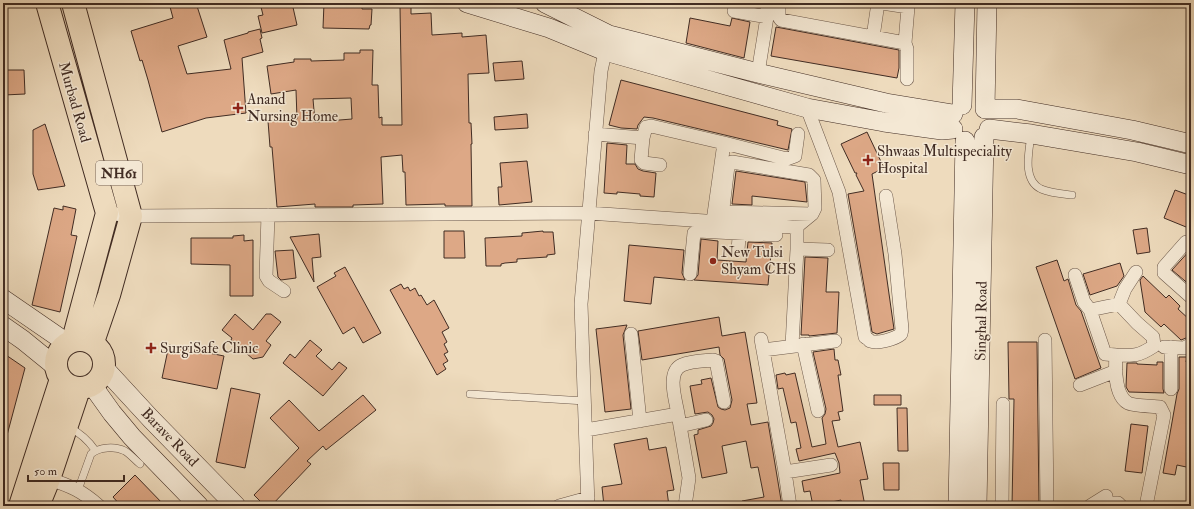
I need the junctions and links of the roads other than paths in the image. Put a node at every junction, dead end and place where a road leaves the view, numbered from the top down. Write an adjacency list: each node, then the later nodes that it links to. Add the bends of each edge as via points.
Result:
1 (47, 3): 34 (highway, Murbad Road / NH61)
2 (73, 3): 38 (highway, NH61)
3 (467, 3): 14 (street)
4 (548, 3): 14 (street); 16 (street)
5 (767, 3): 13 (street)
6 (778, 3): 15 (street, via 781,20)
7 (878, 3): 15 (street)
8 (882, 3): 11 (street)
9 (965, 3): 22 (street, Singhal Road)
10 (987, 3): 21 (street)
11 (907, 5): 17 (street)
12 (734, 11): 13 (street)
13 (767, 17): 18 (street)
14 (549, 28): 16 (street)
15 (874, 37): 17 (street)
16 (607, 43): 18 (street); 20 (street); 24 (street, via 601,70)
17 (905, 43): 19 (street)
18 (758, 74): 22 (street)
19 (907, 79)
20 (807, 108): 22 (street, via 942,130); 33 (street, via 839,192 865,337 877,342 897,338 902,329)
21 (985, 109): 22 (street, via 974,103); 23 (street, via 990,120); 29 (street, via 1017,109 1132,130)
22 (958, 122): 23 (street, via 972,142); 95 (street, Singhal Road)
23 (986, 133): 26 (street); 96 (street, Singhal Road)
24 (595, 134): 27 (street); 35 (street)
25 (798, 134): 28 (street, via 795,156 787,159)
26 (1031, 134): 31 (street, via 1138,152); 32 (lane, via 1028,169 1033,183 1042,189)
27 (643, 138): 28 (street, via 646,127 651,126); 30 (street, via 641,160 644,163)
28 (724, 143): 39 (street)
29 (1191, 144)
30 (660, 165)
31 (1191, 165)
32 (1072, 195)
33 (886, 196)
34 (107, 213): 38 (street); 59 (highway)
35 (588, 213): 37 (street); 39 (street); 70 (street, via 581,304)
36 (812, 214): 36 (street, via 815,208 814,180 809,175 732,162 728,166 723,208 726,212); 41 (street)
37 (268, 215): 38 (street); 50 (street, via 266,276)
38 (131, 216): 59 (highway, via 109,295)
39 (712, 221): 40 (street)
40 (740, 228): 41 (street); 42 (street); 45 (street); 48 (street, via 694,233)
41 (795, 228): 44 (street)
42 (776, 235)
43 (1191, 241): 51 (street, via 1186,242 1164,267 1164,273)
44 (797, 249): 46 (street); 61 (street, via 801,298)
45 (738, 250)
46 (828, 250)
47 (1136, 272): 53 (street)
48 (690, 274)
49 (1075, 275): 54 (street, via 1084,302)
50 (284, 292)
51 (1191, 297)
52 (3, 299): 59 (street)
53 (1119, 304): 54 (street); 62 (street, via 1154,337)
54 (1090, 310): 64 (street, via 1105,354)
55 (3, 326): 66 (street)
56 (630, 334): 76 (street)
57 (1045, 340): 98 (street)
58 (835, 341): 61 (street)
59 (77, 342): 66 (highway, via 57,353); 66 (highway, via 102,354 104,361)
60 (1191, 344): 63 (street, via 1185,348)
61 (798, 345): 73 (street); 82 (street, via 762,345)
62 (1154, 346): 63 (street); 64 (street, via 1143,354)
63 (1171, 347): 68 (street)
64 (1116, 355): 65 (street)
65 (1116, 371): 67 (street); 101 (street, via 1122,398 1129,404 1160,407 1164,415)
66 (78, 377): 77 (highway); 87 (highway); 90 (street, Barave Road); 91 (street, Barave Road, via 151,419)
67 (1080, 385)
68 (1171, 389)
69 (470, 394): 70 (lane)
70 (585, 401): 78 (street)
71 (724, 402): 74 (street, via 716,361 681,365 675,371 673,380)
72 (1004, 404): 97 (street)
73 (818, 411)
74 (679, 420): 75 (street); 76 (street); 93 (street, via 689,478)
75 (706, 420)
76 (640, 421): 78 (street)
77 (67, 426): 79 (lane, via 80,433); 83 (highway)
78 (586, 430): 86 (street)
79 (96, 450): 80 (lane, via 115,448 126,451); 84 (lane, via 91,454)
80 (140, 464)
81 (831, 465): 82 (street)
82 (785, 472): 94 (street)
83 (49, 479): 84 (street); 88 (highway)
84 (78, 490): 89 (street)
85 (1108, 501): 99 (street); 100 (street)
86 (588, 502): 92 (street)
87 (20, 506)
88 (38, 506)
89 (99, 506)
90 (199, 506)
91 (236, 506)
92 (559, 506)
93 (685, 506)
94 (790, 506)
95 (958, 506)
96 (977, 506)
97 (1002, 506)
98 (1047, 506)
99 (1090, 506)
100 (1121, 506)
101 (1146, 506)

